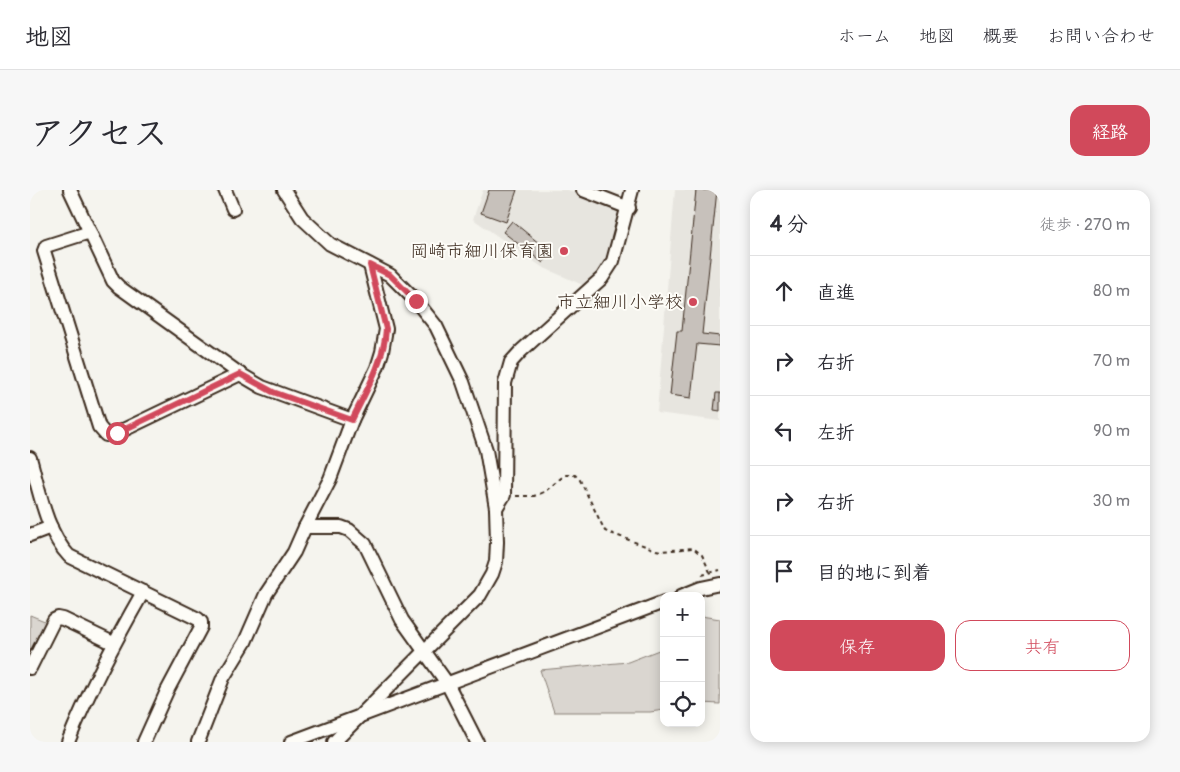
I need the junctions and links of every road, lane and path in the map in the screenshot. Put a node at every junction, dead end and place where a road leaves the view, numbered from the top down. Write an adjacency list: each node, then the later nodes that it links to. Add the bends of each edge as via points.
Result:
1 (70, 190): 8 (street)
2 (225, 190): 7 (street)
3 (284, 190): 9 (street, via 302,218 330,244)
4 (582, 190): 6 (street)
5 (632, 190): 6 (street)
6 (629, 208): 13 (street, via 613,261 602,278 511,362 505,384)
7 (233, 210)
8 (90, 232): 10 (street, via 114,281); 10 (street, via 46,246 44,251 101,431 106,435 117,433)
9 (370, 265): 11 (street, via 386,329 385,338 377,368); 14 (street, via 390,275 436,326 463,382 486,450)
10 (240, 374): 11 (street, via 273,392)
11 (352, 420): 16 (street, via 330,479)
12 (30, 458): 15 (street)
13 (504, 495): 14 (street); 18 (path, via 534,496 565,475 575,475 605,531 656,550 692,548 702,555)
14 (496, 508): 24 (street, via 496,562 486,586)
15 (51, 526): 17 (street); 20 (street, via 69,556)
16 (305, 527): 24 (street, via 341,527 365,544 402,620); 30 (street, via 223,678)
17 (30, 535)
18 (710, 572)
19 (720, 584): 21 (street)
20 (143, 592): 23 (street); 29 (street, via 201,622)
21 (691, 592)
22 (660, 603): 26 (street)
23 (113, 644): 25 (street, via 58,618 54,620); 28 (street)
24 (423, 652): 26 (street); 27 (street)
25 (30, 668)
26 (447, 683): 27 (street); 33 (street)
27 (357, 718): 31 (street); 32 (street)
28 (68, 742)
29 (144, 742)
30 (198, 742)
31 (291, 742)
32 (334, 742)
33 (476, 742)

